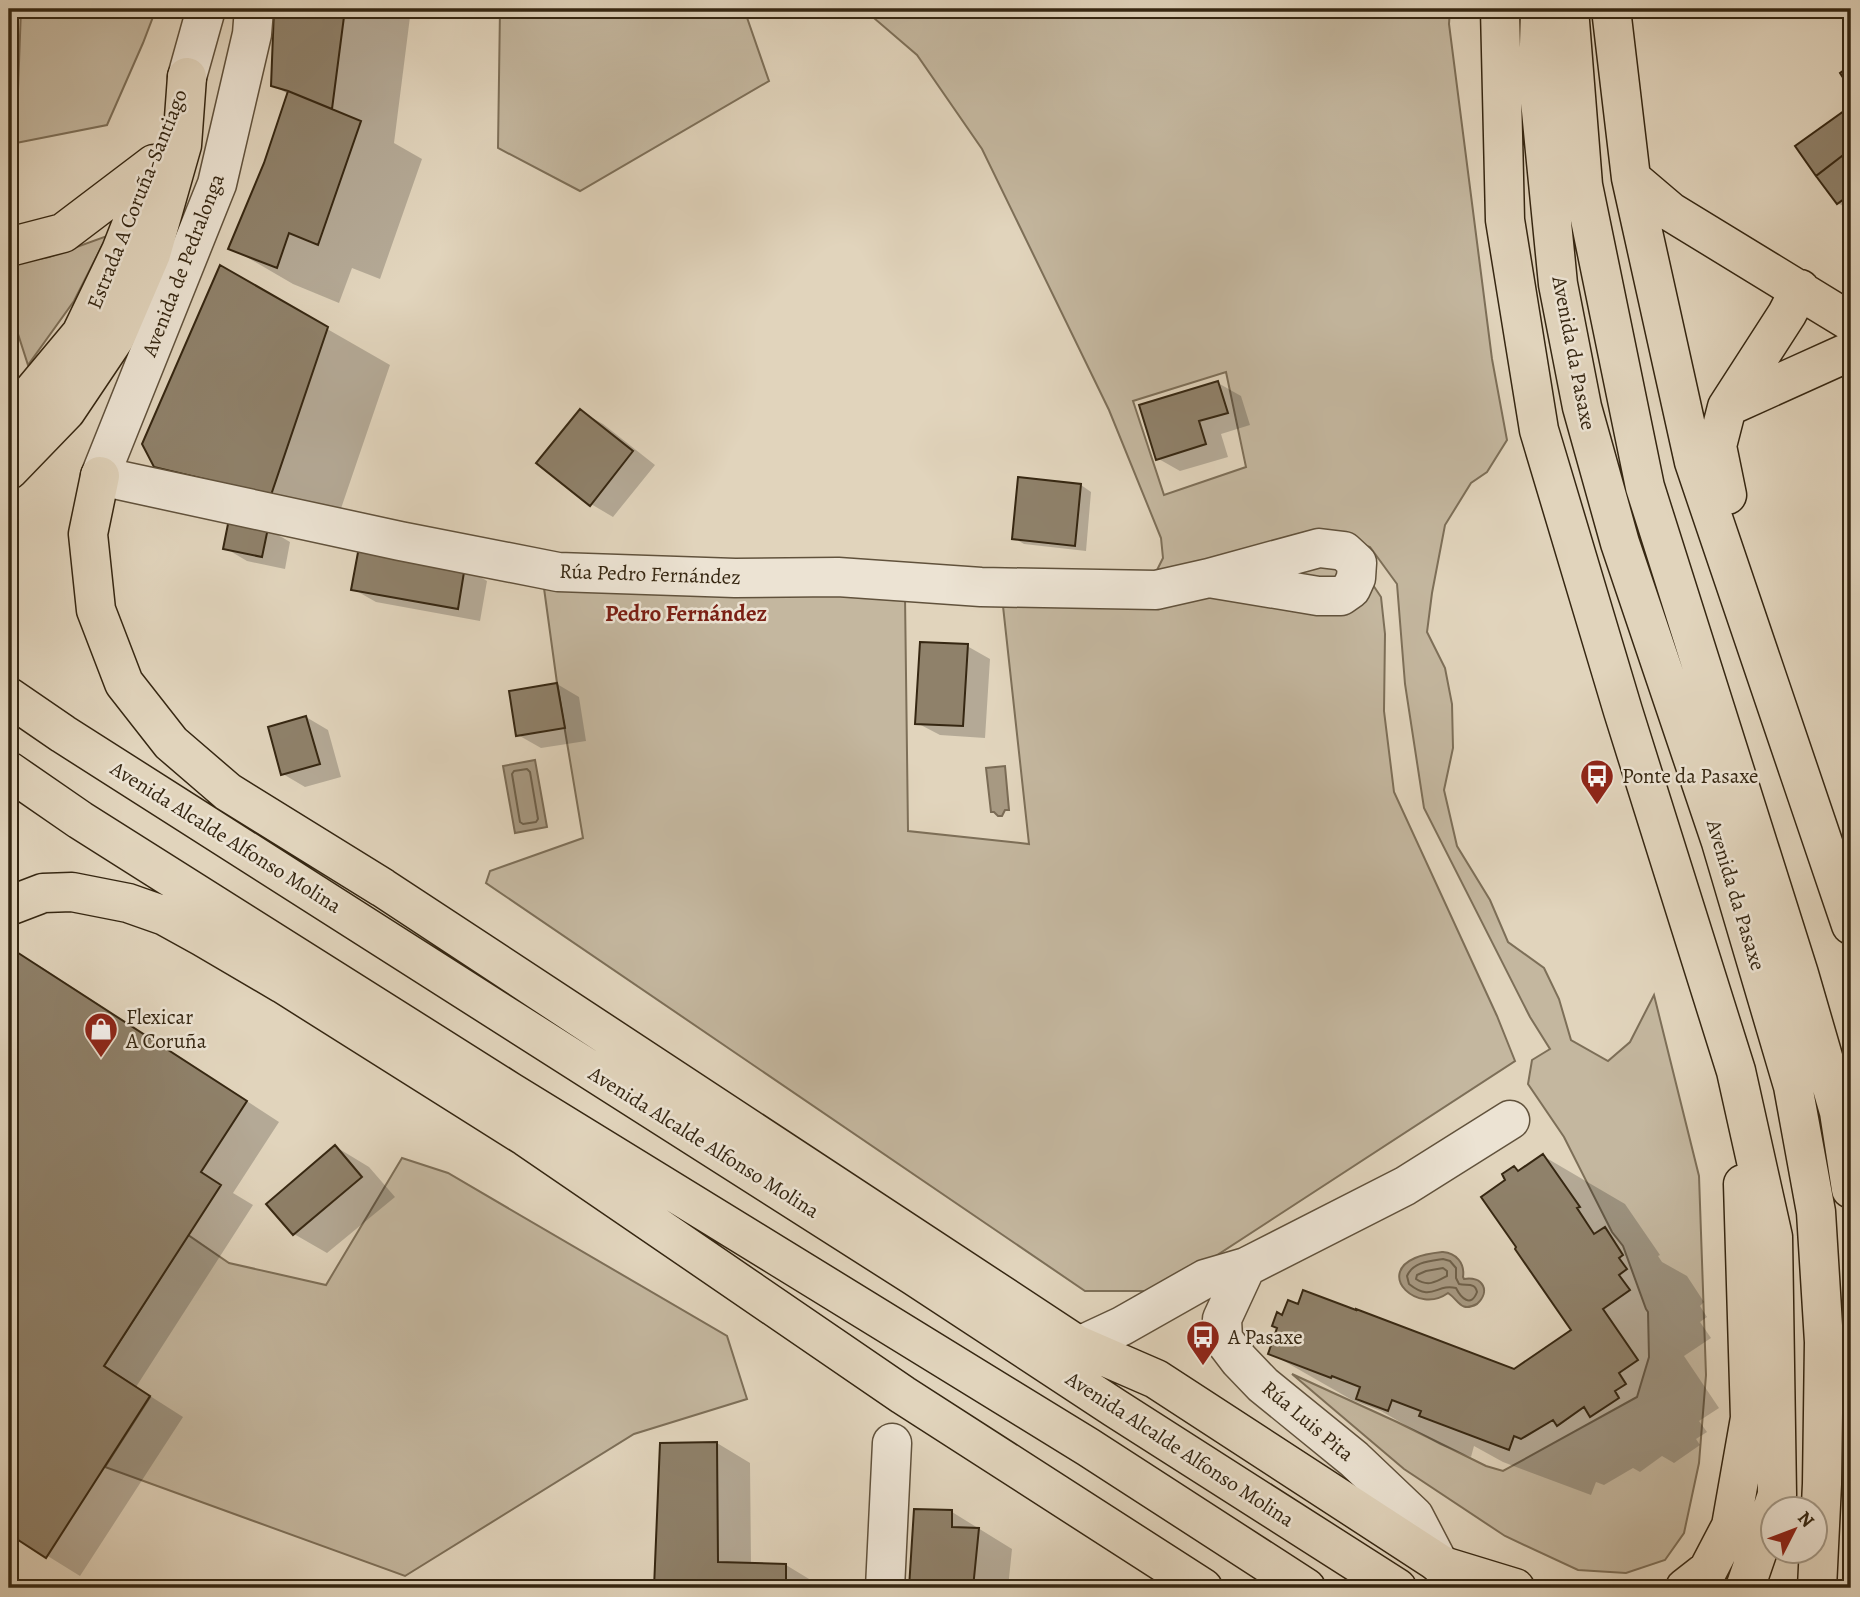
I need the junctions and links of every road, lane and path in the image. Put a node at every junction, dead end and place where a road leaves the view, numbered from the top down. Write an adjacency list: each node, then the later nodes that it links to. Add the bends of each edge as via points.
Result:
1 (206, 9): 7 (street, Avenida de Pedralonga)
2 (254, 9): 17 (street, Avenida de Pedralonga, via 253,34 217,184)
3 (1500, 9): 27 (main road, via 1505,220 1539,430)
4 (1540, 9): 45 (main road, Avenida da Pasaxe, via 1538,80 1558,285 1583,407 1620,543 1721,842 1794,1086 1816,1212 1824,1342)
5 (1569, 9): 30 (main road, Avenida da Pasaxe, via 1583,185 1645,487 1803,987 1839,1112)
6 (1611, 9): 9 (main road)
7 (187, 77): 8 (main road, Estrada A Coruña-Santiago); 16 (main road, Avenida de Pedralonga, via 182,145 150,254 115,338 66,411)
8 (156, 163): 10 (main road, via 64,233); 15 (main road, Estrada A Coruña-Santiago, via 81,334)
9 (1631, 178): 11 (main road, via 1671,212); 23 (main road, via 1693,462)
10 (9, 247)
11 (1800, 289): 12 (main road); 14 (main road)
12 (1851, 322)
13 (1851, 351): 14 (main road)
14 (1727, 407): 23 (main road, via 1717,446 1730,508)
15 (9, 420)
16 (9, 470)
17 (100, 476): 18 (street, Rúa Pedro Fernández, via 558,572 1156,590); 26 (main road, via 88,534 96,610 124,683 171,743 228,792)
18 (1209, 578)
19 (9, 688): 21 (main road)
20 (9, 697): 21 (main road, Avenida Alcalde Alfonso Molina)
21 (63, 734): 31 (main road, Avenida Alcalde Alfonso Molina)
22 (9, 771): 28 (main road)
23 (1816, 822): 25 (main road)
24 (9, 906): 37 (main road, via 43,893 72,892 128,903 203,937 526,1137 903,1395)
25 (1851, 925)
26 (587, 1023): 31 (main road, via 705,1115); 34 (main road)
27 (1736, 1070): 43 (main road, via 1750,1418 1731,1526 1708,1570); 44 (main road, via 1773,1237 1777,1496)
28 (509, 1091): 37 (main road); 39 (main road, via 1088,1447)
29 (1510, 1119): 32 (street, via 1405,1185)
30 (1851, 1189)
31 (827, 1220): 33 (main road, Avenida Alcalde Alfonso Molina)
32 (1246, 1267): 34 (street, via 1205,1279); 36 (street, Rúa Luis Pita, via 1222,1319 1223,1339 1263,1385 1415,1516)
33 (914, 1276): 34 (main road); 40 (main road, Avenida Alcalde Alfonso Molina)
34 (1079, 1346): 36 (main road, via 1156,1379)
35 (892, 1443): 38 (street)
36 (1438, 1564): 41 (main road); 42 (main road)
37 (1190, 1580)
38 (885, 1588)
39 (1306, 1588)
40 (1398, 1588)
41 (1477, 1588)
42 (1515, 1588)
43 (1685, 1588)
44 (1745, 1588)
45 (1817, 1588)

